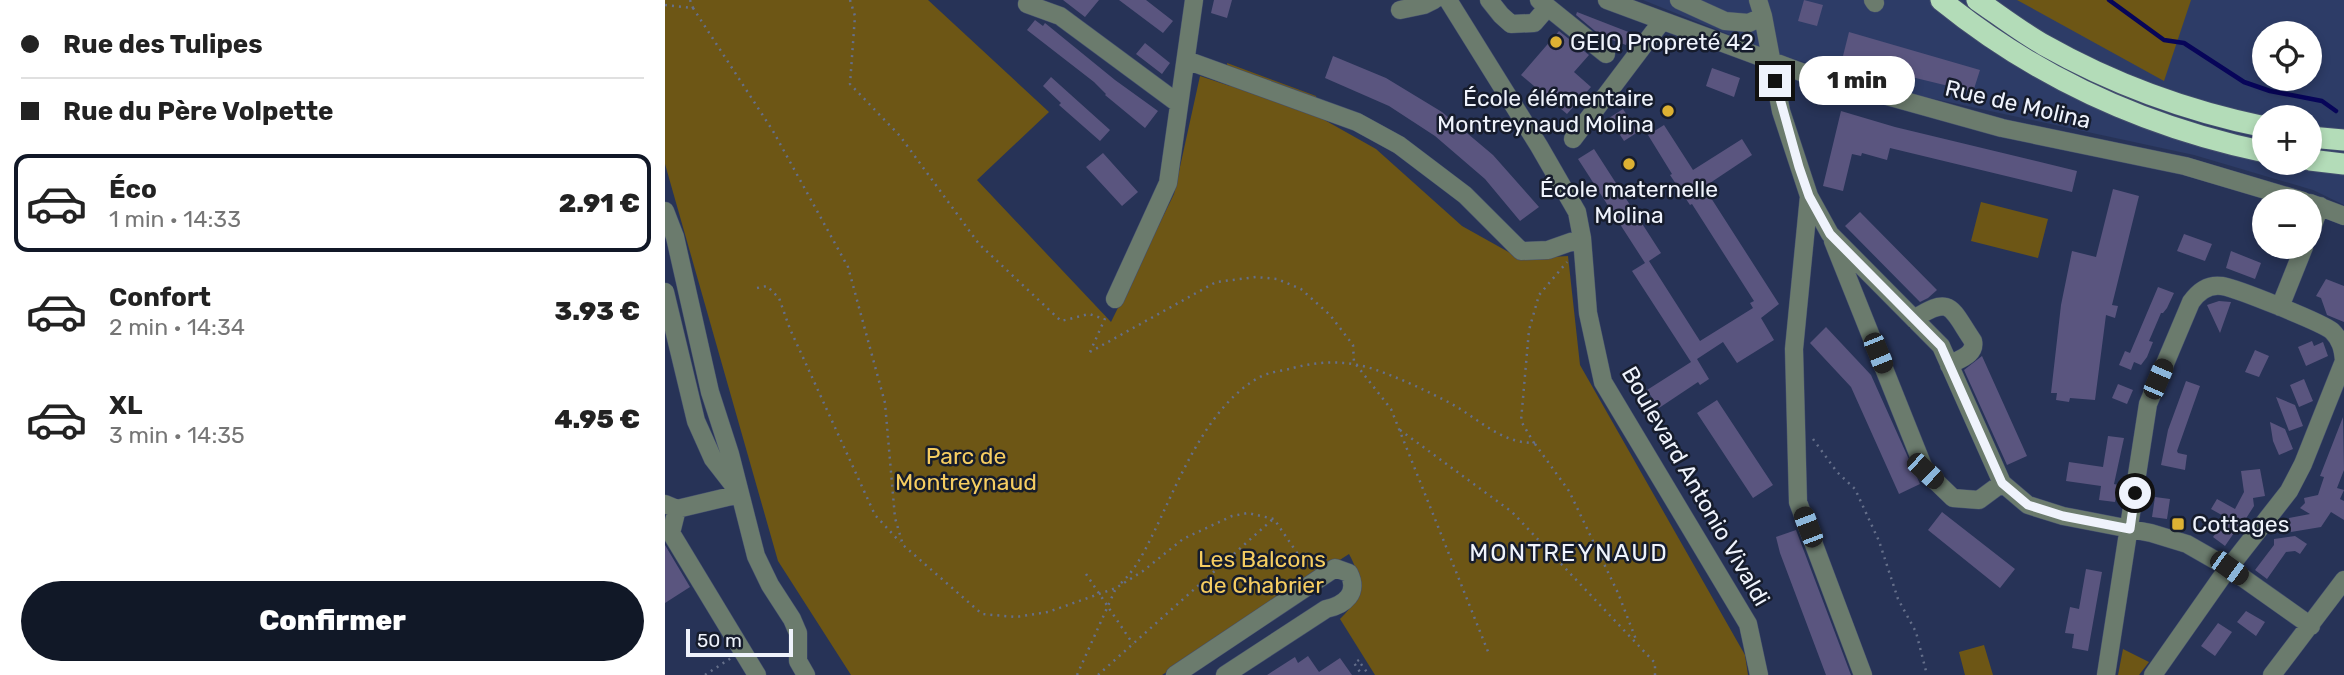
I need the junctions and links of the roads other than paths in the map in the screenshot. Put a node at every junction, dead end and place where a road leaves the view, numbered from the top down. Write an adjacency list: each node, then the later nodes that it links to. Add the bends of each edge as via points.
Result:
1 (1194, 0): 15 (street)
2 (1434, 0): 12 (street)
3 (1448, 0): 31 (street, Boulevard Antonio Vivaldi, via 1571,201)
4 (1489, 0): 10 (street, via 1511,24 1534,23)
5 (1607, 0): 13 (street, Rue de Molina)
6 (1679, 0): 11 (street, via 1725,20 1749,23)
7 (1941, 0): 22 (highway, via 2027,61 2104,101 2175,129)
8 (1977, 0): 18 (highway, via 2043,44 2132,89)
9 (1027, 4): 17 (street, via 1060,16)
10 (1543, 4): 14 (street)
11 (1760, 8): 16 (street)
12 (1400, 10)
13 (1662, 21): 16 (street, Rue de Molina); 20 (street)
14 (1606, 54)
15 (1186, 60): 17 (street); 31 (street, via 1357,122 1399,145 1465,195 1521,251 1548,250)
16 (1772, 63): 25 (street, Rue de Molina, via 2002,128 2185,166); 26 (street, via 1781,111)
17 (1179, 104): 34 (street, via 1168,183)
18 (2252, 124)
19 (2322, 138): 21 (highway)
20 (1573, 139)
21 (2344, 140)
22 (2252, 149)
23 (2322, 161): 24 (highway)
24 (2344, 164)
25 (2261, 189)
26 (1809, 196): 30 (street); 50 (street, via 1794,349 1798,502)
27 (2322, 208): 29 (street, Rue de Molina)
28 (665, 211): 39 (street)
29 (2344, 216)
30 (1830, 234): 36 (street); 38 (street, via 1925,471 1953,498 1979,500)
31 (1582, 238): 49 (street, Boulevard Antonio Vivaldi, via 1588,313 1604,382 1748,624)
32 (2299, 259): 35 (street)
33 (665, 292): 39 (street, via 696,421 713,459)
34 (1115, 299)
35 (2280, 307): 41 (street, via 2222,286 2196,294 2147,404); 42 (street, via 2332,331 2343,345 2344,360 2289,491)
36 (1914, 319): 37 (street, via 1941,346); 37 (street, via 1933,307 1950,308 1974,347)
37 (1949, 365): 38 (street)
38 (2002, 483): 41 (street, via 2028,505)
39 (740, 494): 40 (street); 46 (street, via 756,556 798,633 798,662)
40 (671, 506): 45 (street, via 671,533)
41 (2130, 529): 42 (street, via 2187,544); 51 (street)
42 (2229, 568): 44 (street); 52 (street)
43 (2344, 580): 44 (street)
44 (2311, 626): 53 (street)
45 (757, 675)
46 (806, 675)
47 (1175, 675): 48 (street, via 1335,568 1349,573 1352,590 1344,603)
48 (1225, 675)
49 (1759, 675)
50 (1863, 675)
51 (2106, 675)
52 (2153, 675)
53 (2272, 675)

